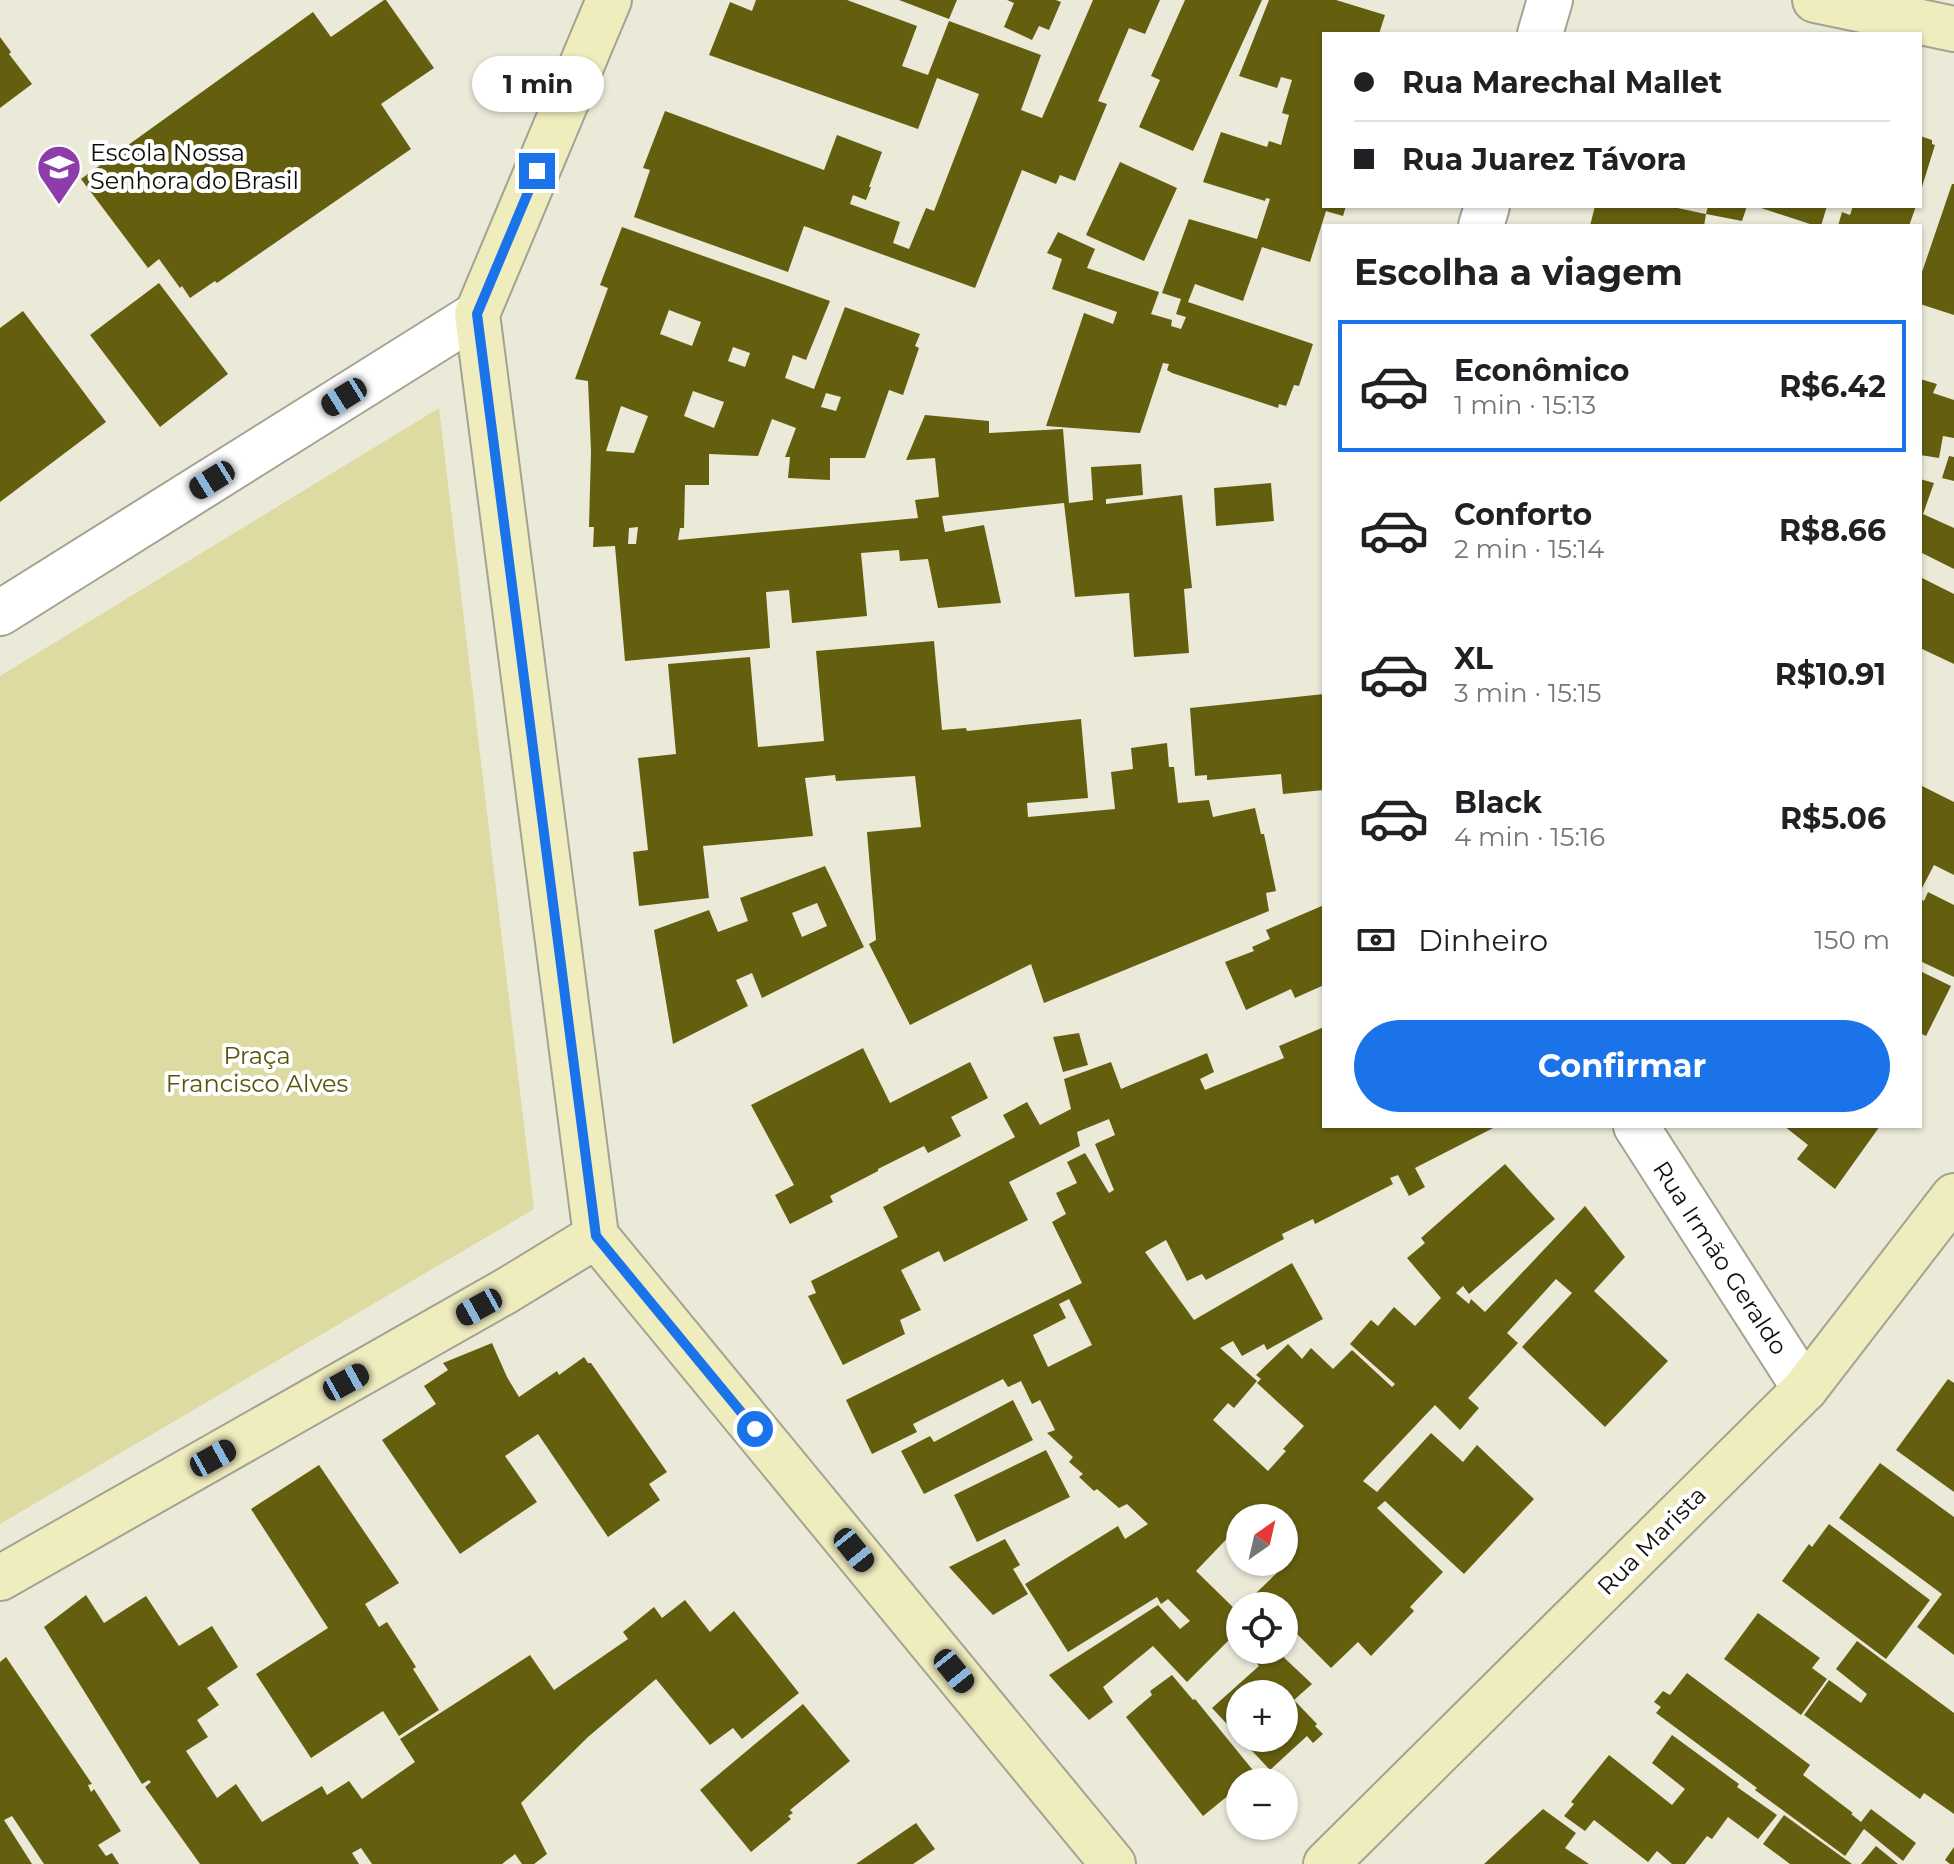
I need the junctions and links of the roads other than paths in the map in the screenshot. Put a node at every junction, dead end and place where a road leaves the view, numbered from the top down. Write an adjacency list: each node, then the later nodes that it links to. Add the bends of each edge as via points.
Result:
1 (609, 0): 6 (street)
2 (1550, 0): 5 (street)
3 (1815, 0): 4 (street)
4 (1954, 29)
5 (1541, 32)
6 (477, 314): 7 (street); 10 (street)
7 (0, 613)
8 (1637, 1128): 11 (street, Rua Irmão Geraldo)
9 (1954, 1196): 11 (street, Rua Marista)
10 (596, 1236): 12 (street); 13 (street)
11 (1805, 1389): 14 (street, Rua Marista)
12 (0, 1578)
13 (1113, 1864)
14 (1326, 1864)

